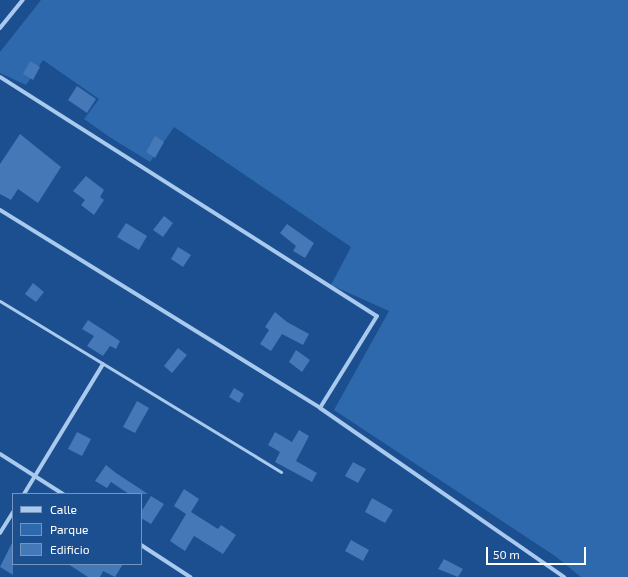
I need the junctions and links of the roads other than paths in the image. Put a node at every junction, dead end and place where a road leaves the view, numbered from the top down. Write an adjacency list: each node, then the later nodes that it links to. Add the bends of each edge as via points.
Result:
1 (23, 0): 2 (street)
2 (0, 28)
3 (0, 77): 7 (street, via 376,316)
4 (0, 210): 7 (street)
5 (0, 301): 6 (lane)
6 (103, 364): 9 (lane); 10 (street)
7 (320, 408): 17 (street)
8 (0, 454): 10 (street)
9 (281, 472)
10 (35, 476): 11 (street); 12 (street)
11 (25, 493)
12 (61, 493)
13 (12, 514): 14 (street)
14 (0, 534)
15 (142, 546): 16 (street)
16 (190, 577)
17 (564, 577)

